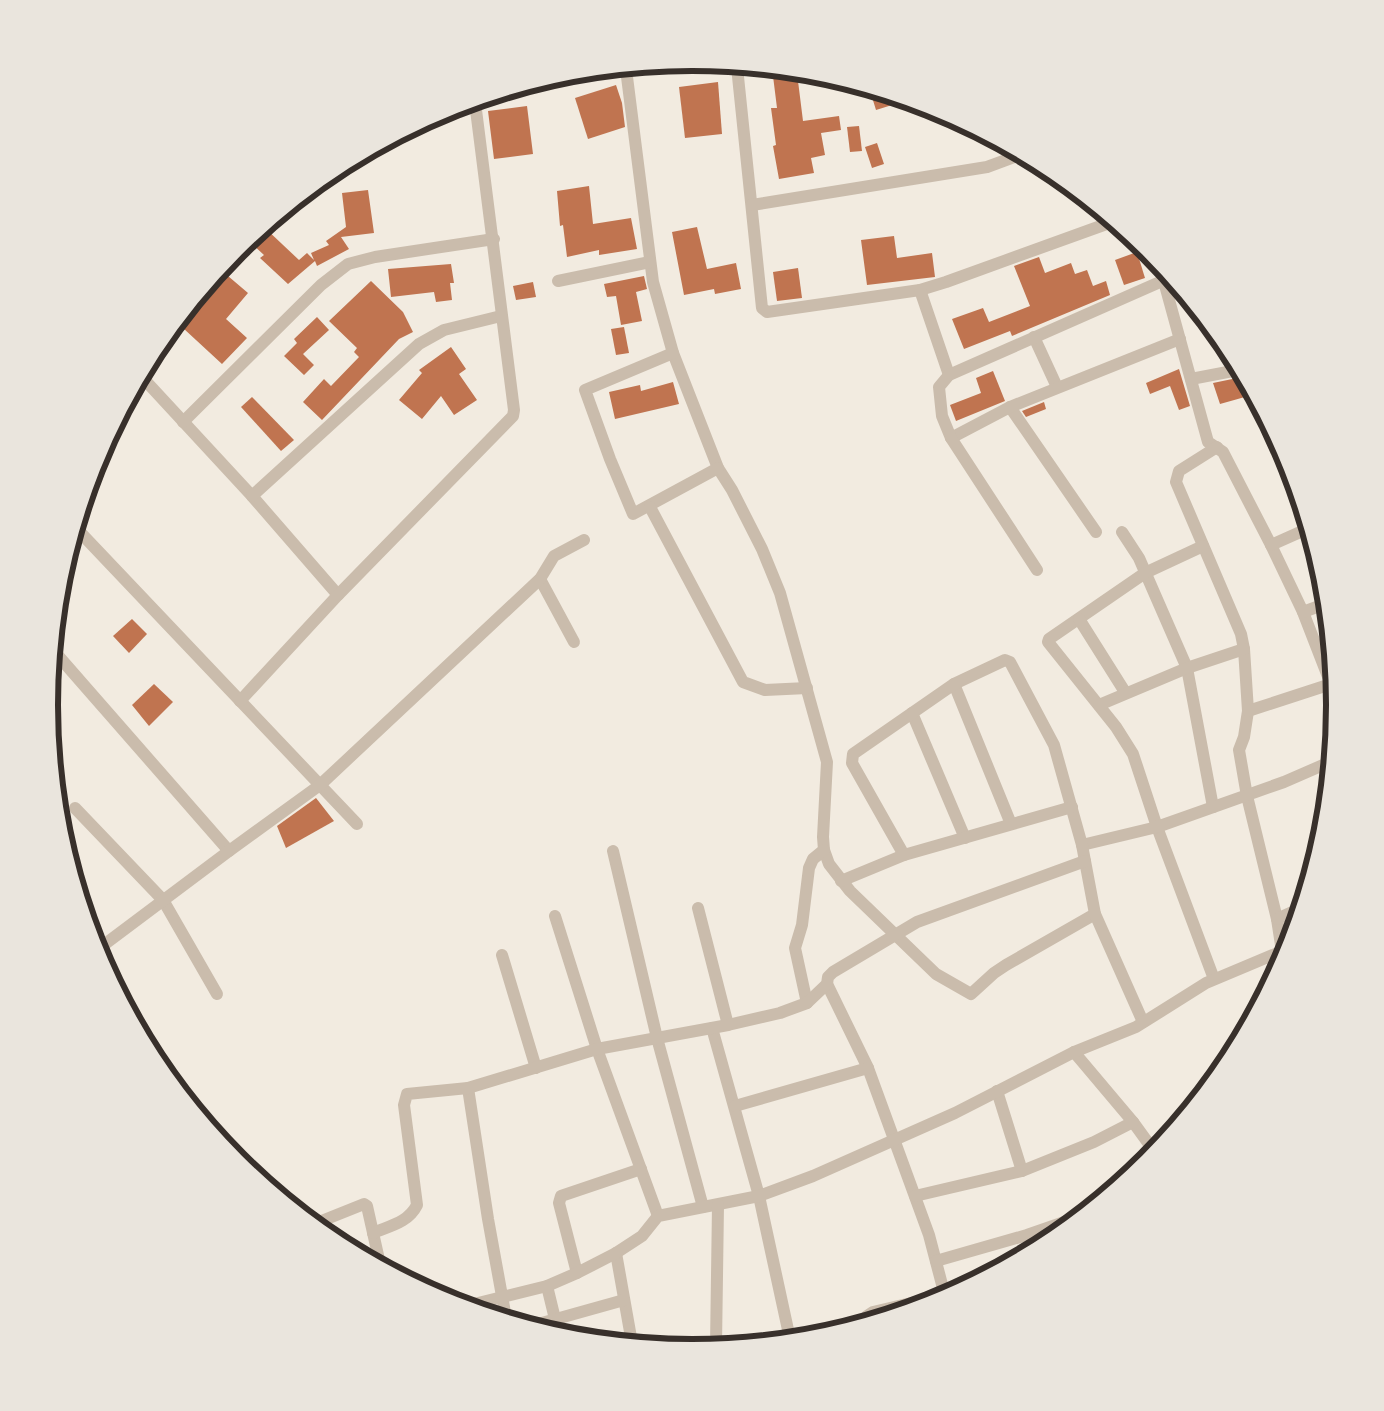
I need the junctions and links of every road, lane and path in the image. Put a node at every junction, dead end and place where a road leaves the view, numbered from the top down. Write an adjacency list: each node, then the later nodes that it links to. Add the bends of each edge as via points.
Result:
1 (738, 72): 5 (street)
2 (627, 74): 8 (street)
3 (476, 109): 7 (street)
4 (1012, 158): 5 (street, via 987,167)
5 (752, 205): 12 (street, via 764,310)
6 (1106, 224): 12 (street)
7 (494, 238): 13 (street); 23 (street, via 348,264 321,285)
8 (650, 262): 9 (street); 16 (street)
9 (558, 281)
10 (1163, 281): 14 (street)
11 (1169, 287): 15 (street)
12 (920, 290): 18 (street)
13 (501, 316): 27 (street, via 444,330 419,344); 39 (street, via 513,416)
14 (1034, 338): 18 (street); 21 (street)
15 (1180, 340): 19 (street); 21 (street)
16 (673, 353): 26 (street); 28 (street, via 584,391 632,513)
17 (1231, 371): 19 (street)
18 (949, 375): 24 (street, via 939,387 939,401)
19 (1191, 379): 25 (street)
20 (147, 382): 23 (street)
21 (1057, 387): 22 (street)
22 (1010, 407): 24 (street); 30 (street)
23 (183, 422): 27 (street)
24 (951, 438): 36 (street)
25 (1212, 444): 34 (street, via 1224,452); 35 (street, via 1176,476)
26 (718, 468): 28 (street); 50 (street, via 732,490 780,593)
27 (252, 496): 39 (street)
28 (650, 507): 50 (street, via 743,682 764,690)
29 (1302, 531): 34 (street)
30 (1096, 532)
31 (1122, 532): 37 (street)
32 (81, 534): 52 (street)
33 (584, 540): 38 (street, via 554,556)
34 (1271, 545): 41 (street)
35 (1203, 546): 37 (street); 44 (street, via 1241,634)
36 (1037, 570)
37 (1145, 572): 42 (street); 47 (street)
38 (540, 578): 43 (street); 57 (street)
39 (338, 595): 52 (street)
40 (1318, 606): 41 (street)
41 (1303, 612): 46 (street)
42 (1079, 619): 51 (street); 53 (street, via 1048,642)
43 (574, 642)
44 (1244, 649): 47 (street); 54 (street)
45 (60, 657): 67 (street)
46 (1325, 666)
47 (1187, 668): 51 (street); 60 (street)
48 (1325, 683): 54 (street)
49 (954, 684): 55 (street); 59 (street, via 999,661 1010,662 1054,745); 63 (street)
50 (807, 688): 68 (street, via 827,762)
51 (1125, 692): 53 (street)
52 (240, 701): 57 (street)
53 (1098, 705): 64 (street, via 1134,754)
54 (1248, 711): 58 (street, via 1239,750)
55 (912, 713): 65 (street); 70 (street, via 853,754 852,758)
56 (1323, 765): 58 (street)
57 (320, 785): 62 (street); 67 (street)
58 (1247, 796): 60 (street); 78 (street)
59 (1072, 807): 63 (street); 66 (street)
60 (1213, 807): 64 (street)
61 (75, 808): 73 (street)
62 (357, 824)
63 (1012, 824): 65 (street)
64 (1157, 827): 66 (street); 84 (street)
65 (965, 838): 70 (street)
66 (1082, 844): 71 (street)
67 (229, 850): 73 (street)
68 (824, 850): 72 (street); 87 (street, via 813,859 809,868 802,925 795,948)
69 (613, 851): 91 (street)
70 (904, 855): 72 (street)
71 (1085, 861): 76 (street); 79 (street, via 917,922)
72 (841, 881): 79 (street)
73 (164, 900): 81 (street); 86 (street)
74 (698, 908): 89 (street)
75 (1291, 913): 78 (street)
76 (1095, 914): 79 (street, via 1000,969 971,994 936,974); 88 (street)
77 (556, 916): 92 (street)
78 (1277, 919): 80 (street)
79 (896, 933): 85 (street, via 833,972)
80 (1281, 941)
81 (105, 944)
82 (502, 955): 94 (street)
83 (1274, 956): 84 (street)
84 (1214, 979): 88 (street)
85 (827, 984): 87 (street); 95 (street)
86 (217, 994)
87 (807, 1003): 89 (street)
88 (1143, 1022): 93 (street)
89 (728, 1025): 90 (street)
90 (712, 1028): 91 (street); 98 (street)
91 (657, 1038): 92 (street); 107 (street)
92 (597, 1049): 94 (street); 102 (street)
93 (1074, 1052): 97 (street); 99 (street)
94 (536, 1068): 96 (street)
95 (868, 1068): 98 (street); 100 (street)
96 (468, 1088): 111 (street, via 407,1094 404,1097 417,1206 404,1221); 118 (street)
97 (997, 1091): 100 (street); 103 (street)
98 (735, 1106): 104 (street)
99 (1134, 1122): 101 (street); 103 (street, via 1094,1142)
100 (895, 1140): 104 (street); 105 (street)
101 (1150, 1145)
102 (641, 1169): 108 (street); 115 (street, via 559,1199)
103 (1022, 1170): 105 (street)
104 (759, 1196): 106 (street); 126 (street)
105 (915, 1196): 114 (street)
106 (718, 1205): 107 (street); 128 (street)
107 (703, 1207): 108 (street)
108 (658, 1216): 112 (street, via 642,1236)
109 (322, 1221): 111 (street, via 364,1204)
110 (1055, 1226): 114 (street)
111 (372, 1233): 113 (street)
112 (616, 1253): 115 (street); 119 (street)
113 (378, 1257)
114 (936, 1261): 117 (street)
115 (577, 1273): 116 (street)
116 (547, 1286): 118 (street); 124 (street)
117 (943, 1288)
118 (502, 1295): 120 (street); 122 (street)
119 (624, 1300): 124 (street); 127 (street)
120 (478, 1302)
121 (885, 1309): 123 (street)
122 (505, 1311)
123 (871, 1314)
124 (555, 1319): 125 (street)
125 (544, 1322)
126 (789, 1333)
127 (631, 1337)
128 (716, 1339)

